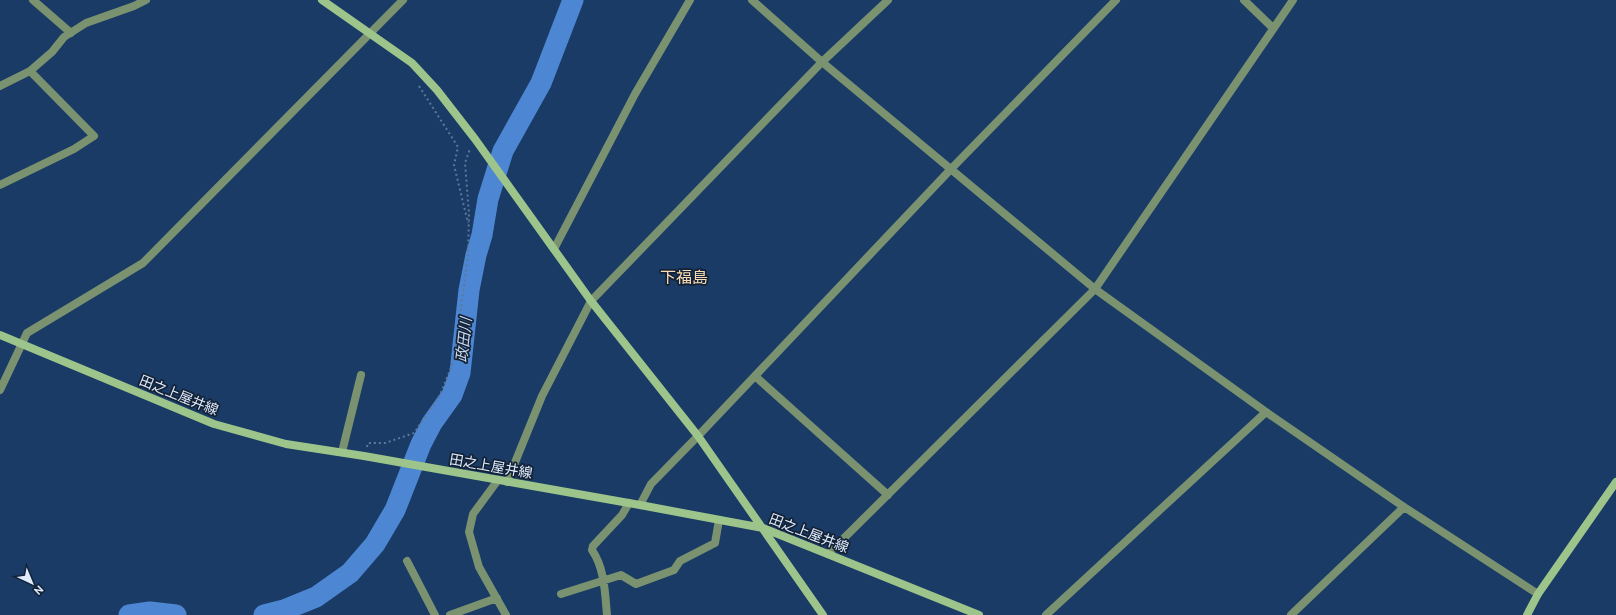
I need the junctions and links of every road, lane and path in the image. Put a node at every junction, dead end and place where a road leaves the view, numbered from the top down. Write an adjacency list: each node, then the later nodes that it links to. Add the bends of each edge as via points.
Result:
1 (33, 0): 12 (street)
2 (146, 0): 12 (street, via 86,23)
3 (322, 0): 13 (main road)
4 (403, 0): 13 (street)
5 (690, 0): 22 (street, via 635,94)
6 (752, 0): 14 (street)
7 (888, 0): 14 (street)
8 (1116, 0): 19 (street)
9 (1244, 0): 11 (street)
10 (1293, 0): 11 (street)
11 (1273, 28): 23 (street)
12 (71, 33): 15 (street)
13 (370, 34): 18 (main road, via 412,63 429,80); 26 (street, via 143,263 27,333)
14 (822, 62): 19 (street); 24 (street)
15 (30, 71): 16 (street); 20 (street, via 94,136 74,149)
16 (0, 86)
17 (419, 86): 21 (path, via 458,147 454,165)
18 (474, 139): 21 (path, via 465,163); 22 (main road)
19 (951, 169): 23 (street); 28 (street)
20 (0, 185)
21 (469, 228): 33 (path, via 468,256 454,360 440,395 414,433 385,443 368,443)
22 (554, 249): 24 (main road)
23 (1095, 289): 30 (street); 37 (street)
24 (591, 301): 31 (main road); 35 (street, via 542,396)
25 (0, 335): 26 (main road, 田之上屋井線)
26 (23, 344): 29 (street); 32 (main road, 田之上屋井線, via 214,424 286,444)
27 (361, 375): 32 (street)
28 (755, 376): 31 (street); 37 (street)
29 (0, 390)
30 (1266, 412): 40 (street); 55 (street)
31 (698, 436): 39 (street, via 651,484); 42 (main road)
32 (342, 452): 33 (main road, 田之上屋井線)
33 (364, 456): 34 (main road, 田之上屋井線)
34 (498, 480): 35 (main road, 田之上屋井線); 48 (street, via 473,514 469,532 479,567)
35 (507, 482): 38 (main road, 田之上屋井線)
36 (1616, 482): 47 (main road)
37 (888, 495): 43 (street)
38 (629, 503): 39 (main road, 田之上屋井線); 45 (street, via 622,515 593,546 592,550 597,556)
39 (640, 505): 41 (main road, 田之上屋井線)
40 (1404, 507): 47 (street); 56 (street)
41 (719, 520): 42 (main road, 田之上屋井線); 45 (street, via 714,543 680,561 674,570 636,584 620,575)
42 (763, 528): 43 (main road, 田之上屋井線); 49 (main road)
43 (828, 554): 54 (main road, 田之上屋井線)
44 (407, 561): 50 (street)
45 (604, 581): 46 (street); 53 (street)
46 (561, 594)
47 (1538, 594): 57 (main road)
48 (497, 598): 51 (street); 52 (street)
49 (821, 614)
50 (435, 615)
51 (450, 615)
52 (506, 615)
53 (607, 615)
54 (979, 615)
55 (1046, 615)
56 (1291, 615)
57 (1527, 615)

